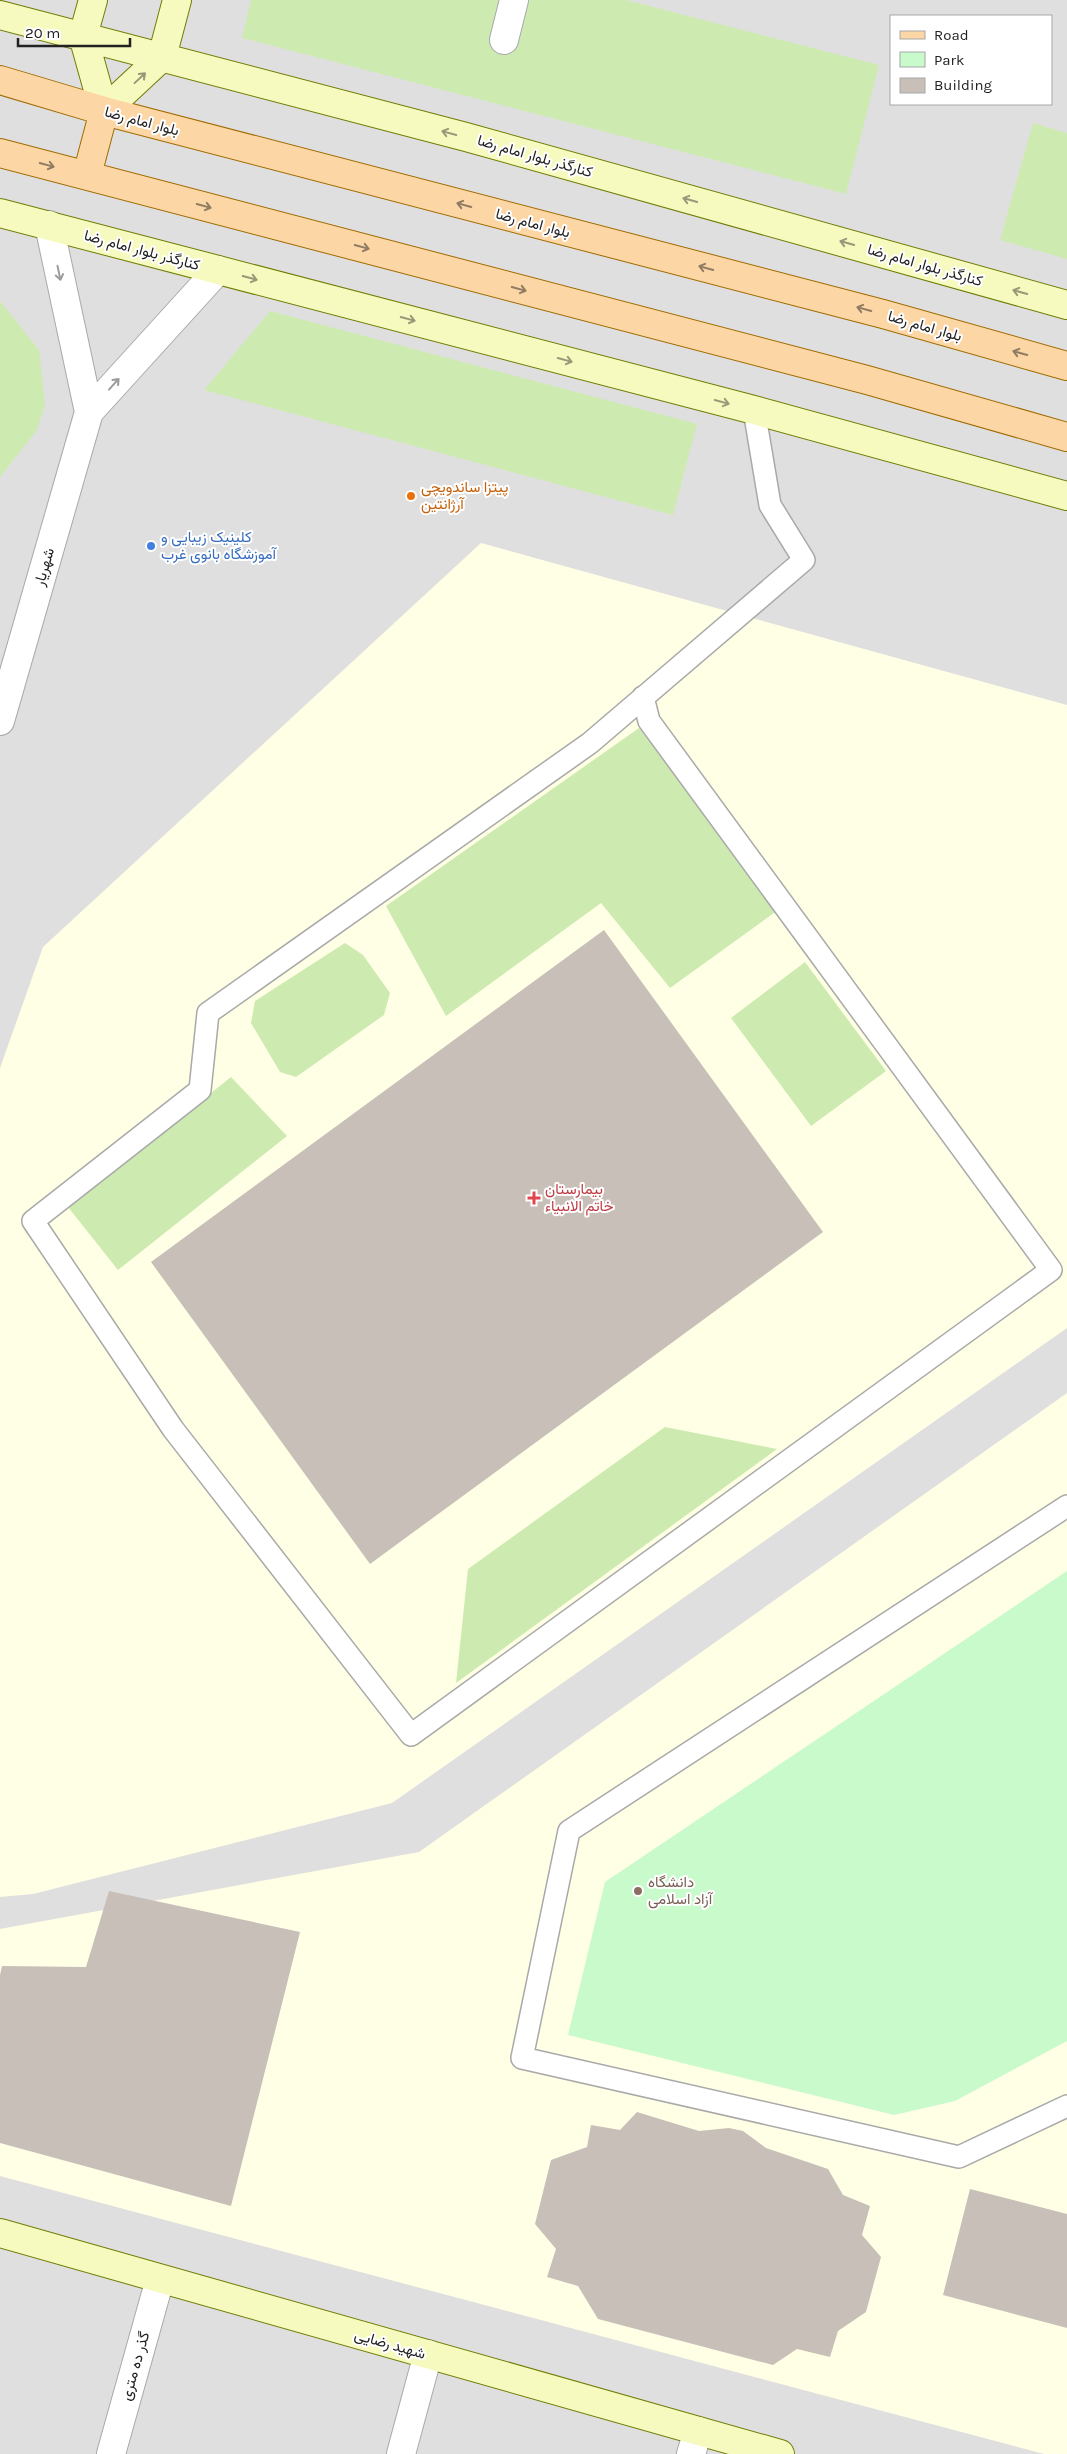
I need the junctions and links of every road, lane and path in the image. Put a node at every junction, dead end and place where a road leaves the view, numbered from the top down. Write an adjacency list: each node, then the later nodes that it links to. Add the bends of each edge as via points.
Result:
1 (93, 0): 5 (street)
2 (177, 0): 7 (street)
3 (514, 0): 6 (street)
4 (0, 14): 5 (street, کنارگذر بلوار امام رضا)
5 (83, 36): 7 (street, کنارگذر بلوار امام رضا); 9 (street)
6 (504, 40)
7 (162, 57): 9 (street, one-way to 7); 15 (street, کنارگذر بلوار امام رضا, one-way to 7, via 476,140)
8 (0, 80): 9 (main road, بلوار امام رضا)
9 (104, 111): 11 (main road); 16 (main road, بلوار امام رضا, one-way to 9, via 883,314)
10 (0, 152): 11 (main road, one-way to 11)
11 (87, 175): 19 (main road, one-way to 19, via 857,378)
12 (0, 213): 13 (street, کنارگذر بلوار امام رضا)
13 (48, 226): 14 (street, کنارگذر بلوار امام رضا); 18 (street, شهریار, one-way to 18)
14 (218, 270): 17 (street, کنارگذر بلوار امام رضا, one-way to 17); 18 (street, شهریار, one-way to 14)
15 (1067, 305)
16 (1067, 366)
17 (754, 410): 20 (street, کنارگذر بلوار امام رضا); 21 (lane, via 770,505 804,560)
18 (89, 412): 22 (street, شهریار)
19 (1067, 437)
20 (1067, 496)
21 (644, 697): 21 (lane, via 590,743 208,1013 200,1090 33,1222 173,1429 411,1735 1051,1270 648,721)
22 (0, 721)
23 (1067, 1506): 24 (lane, via 569,1831 522,2058 959,2157)
24 (1067, 2106)
25 (0, 2233): 26 (street, شهید رضایی)
26 (160, 2279): 27 (street, شهید رضایی); 29 (street, گذر ده متری)
27 (428, 2354): 28 (street, شهید رضایی); 30 (street)
28 (694, 2442): 31 (street, شهید رضایی)
29 (111, 2454)
30 (401, 2454)
31 (780, 2454)

